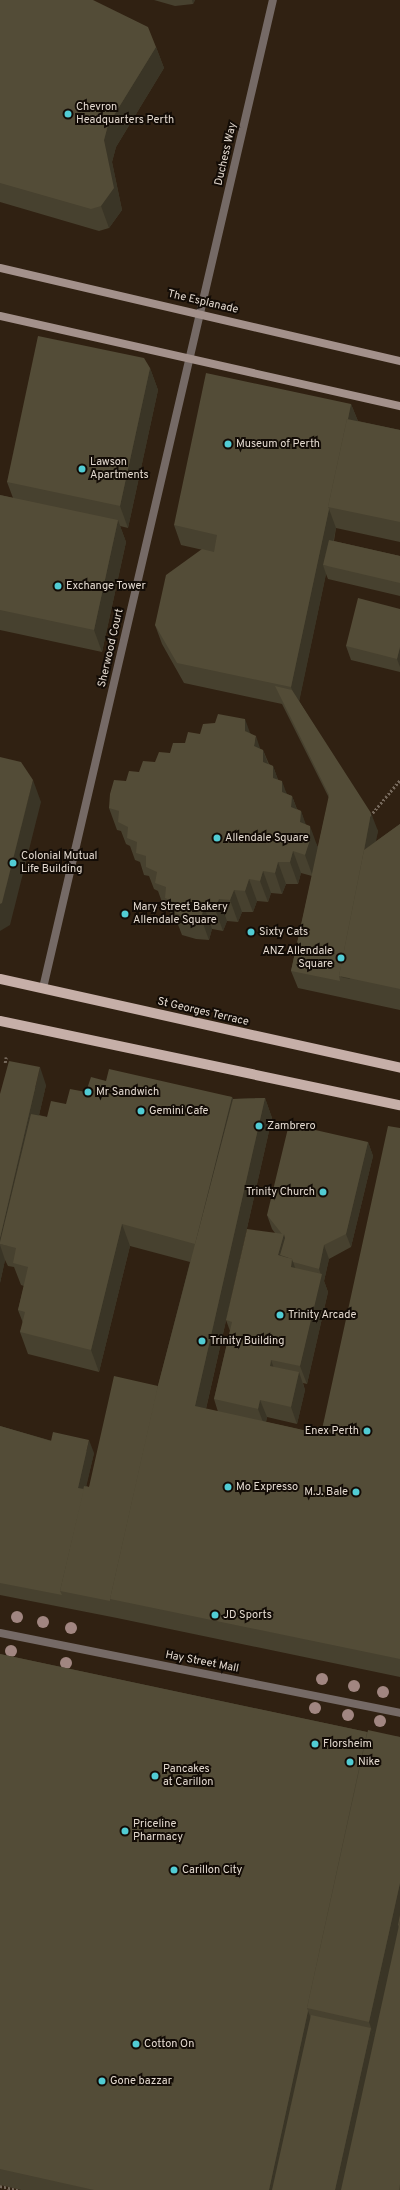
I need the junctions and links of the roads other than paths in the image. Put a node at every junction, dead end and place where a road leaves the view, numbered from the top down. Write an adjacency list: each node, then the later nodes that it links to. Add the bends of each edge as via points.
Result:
1 (273, 0): 3 (street, Duchess Way)
2 (0, 268): 3 (main road, The Esplanade)
3 (201, 313): 5 (street, Sherwood Court); 6 (main road, The Esplanade)
4 (0, 316): 5 (main road)
5 (190, 360): 7 (main road); 9 (street, Sherwood Court)
6 (400, 361)
7 (400, 406)
8 (0, 979): 9 (main road, St Georges Terrace)
9 (43, 988): 11 (main road, St Georges Terrace)
10 (0, 1021): 12 (main road)
11 (400, 1068)
12 (400, 1105)
13 (0, 1633): 14 (street, Hay Street Mall)
14 (400, 1713)

